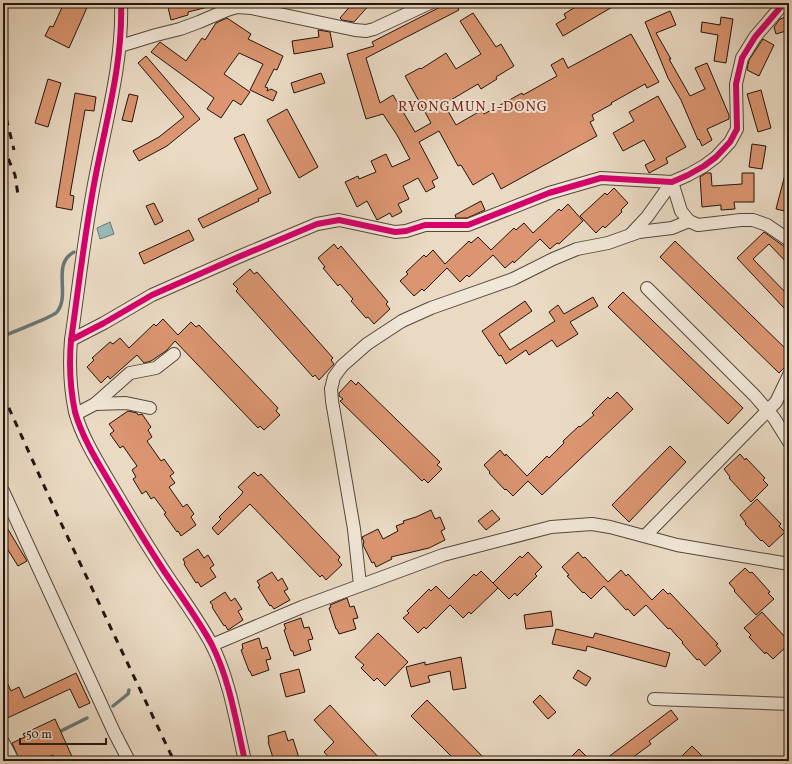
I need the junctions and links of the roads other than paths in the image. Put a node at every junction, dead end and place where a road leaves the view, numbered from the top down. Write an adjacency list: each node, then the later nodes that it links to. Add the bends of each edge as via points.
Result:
1 (121, 3): 4 (street)
2 (430, 3): 4 (street, via 366,31 251,8 237,8 180,29)
3 (784, 3): 5 (street, via 755,37 742,58 736,84 737,129 730,142 704,166)
4 (120, 46): 10 (street, via 92,195)
5 (672, 182): 6 (street, via 681,211); 7 (street, via 647,217); 10 (street, via 601,178 549,193 468,225 425,225 395,232 339,220 317,224 152,295)
6 (688, 221): 7 (street, via 672,228 639,232); 8 (street, via 698,225 753,220 767,225)
7 (629, 236): 21 (street, via 577,249 513,278 402,321 367,344 342,366 334,377 331,389 354,529)
8 (789, 240)
9 (646, 288): 15 (street)
10 (71, 340): 16 (street, via 71,391)
11 (174, 354): 13 (street, via 156,368 130,373)
12 (789, 375): 15 (street, via 776,402)
13 (95, 404): 14 (street, via 126,403); 16 (street)
14 (150, 408)
15 (768, 411): 17 (street); 19 (street)
16 (76, 414): 22 (street, via 87,442 104,473)
17 (789, 442)
18 (3, 491): 27 (street)
19 (645, 536): 20 (street, via 677,545); 21 (street, via 592,524 551,527 443,555)
20 (789, 564)
21 (360, 584): 22 (street)
22 (212, 645): 28 (street, via 232,698)
23 (654, 699): 24 (street)
24 (789, 704)
25 (3, 742): 26 (street)
26 (13, 761)
27 (129, 761)
28 (245, 761)

